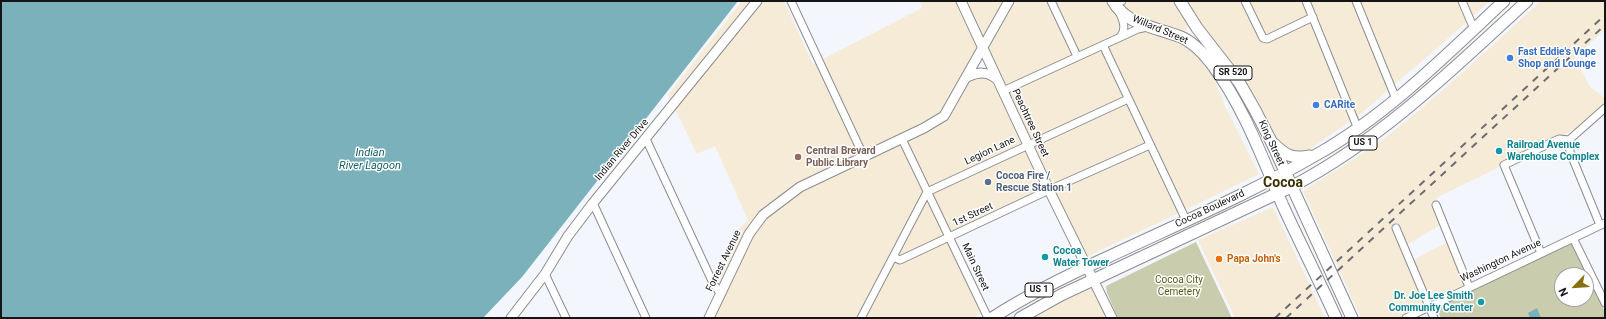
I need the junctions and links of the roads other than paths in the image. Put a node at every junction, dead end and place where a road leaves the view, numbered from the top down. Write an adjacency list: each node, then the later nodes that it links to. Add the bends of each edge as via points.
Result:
1 (757, 1): 30 (street, Indian River Drive)
2 (792, 1): 37 (street)
3 (961, 1): 19 (street, Peachtree Street)
4 (1009, 1): 19 (street, Forrest Avenue)
5 (1051, 1): 20 (street)
6 (1180, 1): 33 (main road, King Street / SR 520, via 1197,28 1239,82)
7 (1245, 1): 14 (street, via 1263,38 1267,39)
8 (1306, 1): 14 (street)
9 (1356, 1): 27 (street)
10 (1462, 1): 16 (street)
11 (1504, 1): 16 (main road, Cocoa Boulevard / US 1)
12 (1527, 1): 21 (main road, Cocoa Boulevard / US 1)
13 (1117, 2): 15 (main road, Willard Street / SR 520, via 1135,21); 17 (street, via 1124,22 1124,30)
14 (1313, 17): 29 (street)
15 (1148, 27): 17 (street); 23 (main road, Willard Street / SR 520, via 1182,38 1196,46)
16 (1474, 29): 21 (main road); 27 (main road, Cocoa Boulevard / US 1)
17 (1120, 37): 18 (street)
18 (1103, 45): 20 (street); 26 (street)
19 (983, 48): 22 (street, Forrest Avenue); 24 (street, Peachtree Street)
20 (1077, 56): 25 (street)
21 (1468, 56): 40 (main road, Cocoa Boulevard / US 1, via 1376,134 1326,168)
22 (967, 77): 24 (street, via 978,72 988,73); 31 (street, Forrest Avenue, via 944,116)
23 (1221, 78): 39 (main road, King Street / SR 520, via 1248,126)
24 (998, 79): 25 (street, Peachtree Street)
25 (1003, 92): 34 (street, Peachtree Street)
26 (1128, 99): 34 (street, Legion Lane); 35 (street)
27 (1396, 99): 29 (main road, Cocoa Boulevard / US 1)
28 (1605, 108): 32 (street)
29 (1358, 129): 36 (main road, Cocoa Boulevard / US 1)
30 (646, 139): 44 (street, Indian River Drive); 57 (street)
31 (902, 139): 37 (street, Forrest Avenue); 42 (street, Main Street)
32 (1569, 140): 47 (street, via 1570,152); 51 (street, via 1559,139 1504,164)
33 (1272, 143): 36 (main road, via 1290,157); 38 (main road, King Street / SR 520)
34 (1028, 144): 41 (street, Peachtree Street); 42 (street, Legion Lane)
35 (1150, 145): 41 (street, 1st Street); 46 (street)
36 (1318, 154): 38 (main road, Cocoa Boulevard / US 1)
37 (864, 157): 57 (street, Forrest Avenue, via 800,187 763,215 749,234)
38 (1285, 173): 39 (main road, Cocoa Boulevard / US 1); 40 (main road, King Street / SR 520)
39 (1272, 179): 43 (main road, King Street / SR 520); 46 (main road, Cocoa Boulevard / US 1)
40 (1291, 186): 43 (main road, Cocoa Boulevard / US 1); 70 (main road, King Street / SR 520)
41 (1049, 190): 49 (street, 1st Street); 53 (street, Peachtree Street)
42 (926, 192): 49 (street, Main Street); 52 (street)
43 (1278, 193): 55 (main road, Cocoa Boulevard / US 1); 69 (main road, King Street / SR 520)
44 (593, 203): 54 (street, Indian River Drive, via 568,236); 63 (street)
45 (1436, 205): 56 (street)
46 (1186, 220): 53 (main road, Cocoa Boulevard / US 1)
47 (1603, 224): 50 (street, Washington Avenue)
48 (1396, 228): 59 (street)
49 (950, 237): 52 (street, 1st Street, via 900,260); 65 (street, Main Street)
50 (1573, 238): 51 (street, Washington Avenue); 58 (street)
51 (1541, 253): 56 (street, Washington Avenue)
52 (893, 257): 60 (street)
53 (1087, 267): 55 (street, Peachtree Street); 66 (main road, Cocoa Boulevard / US 1, via 1037,291)
54 (545, 274): 61 (street, Indian River Drive); 62 (street)
55 (1093, 280): 67 (main road, Cocoa Boulevard / US 1); 68 (street, Peachtree Street)
56 (1469, 287): 59 (street, Washington Avenue)
57 (720, 293): 64 (street, Forrest Avenue)
58 (1605, 303)
59 (1429, 307): 71 (street, Washington Avenue); 72 (street)
60 (862, 317)
61 (511, 318)
62 (566, 318)
63 (646, 318)
64 (709, 318)
65 (988, 318)
66 (992, 318)
67 (1020, 318)
68 (1112, 318)
69 (1336, 318)
70 (1352, 318)
71 (1406, 318)
72 (1434, 318)

